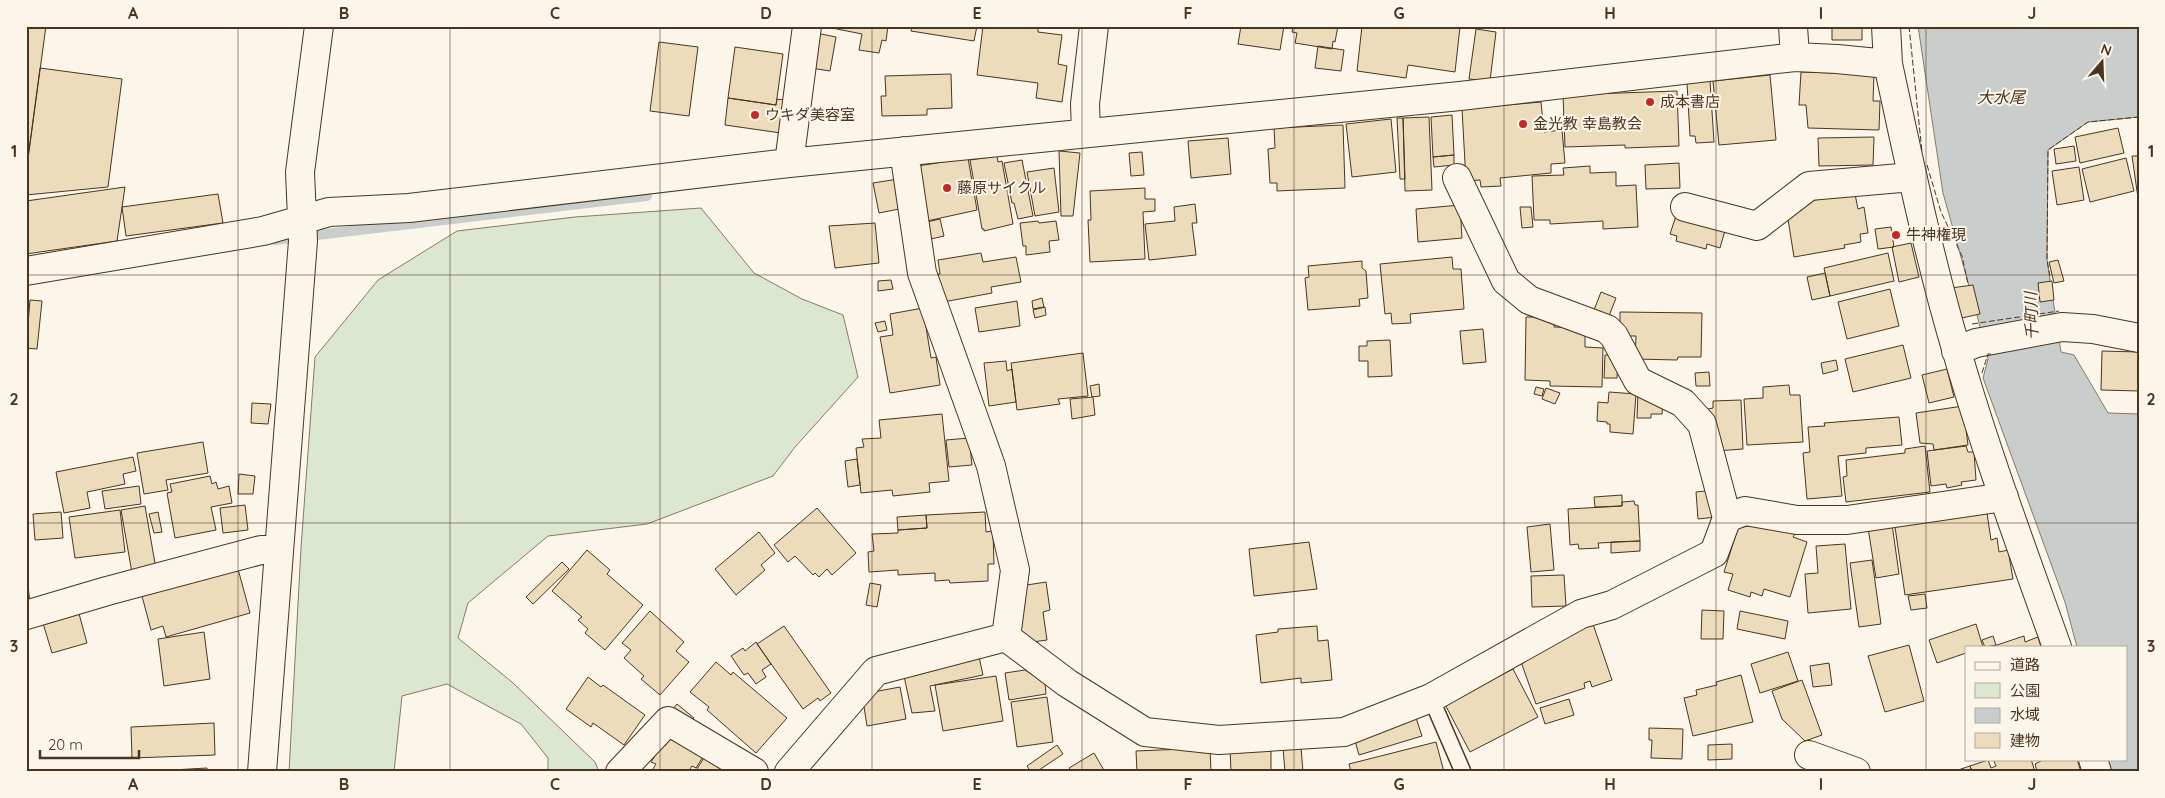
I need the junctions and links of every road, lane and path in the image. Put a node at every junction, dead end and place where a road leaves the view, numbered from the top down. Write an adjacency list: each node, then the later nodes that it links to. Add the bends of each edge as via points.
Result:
1 (319, 26): 14 (street, via 300,172)
2 (807, 26): 10 (street)
3 (1094, 26): 8 (street, via 1085,104)
4 (1793, 26): 6 (street)
5 (1886, 26): 7 (street)
6 (1795, 57): 7 (street); 8 (street, via 1460,96)
7 (1888, 64): 11 (street)
8 (1086, 132): 9 (street)
9 (904, 151): 10 (street); 22 (street, via 922,273 991,466 1014,570)
10 (789, 163): 14 (street, via 408,208 330,212)
11 (1912, 177): 13 (street, via 1809,186 1757,226); 17 (street)
12 (1457, 178): 19 (street, via 1499,268 1511,286 1529,300 1607,329 1638,380 1683,403 1702,424)
13 (1685, 207)
14 (302, 230): 15 (street, via 263,231); 20 (street)
15 (26, 271)
16 (2139, 338): 17 (street, via 2062,327)
17 (1966, 347): 18 (street)
18 (2004, 497): 19 (street, via 1847,520 1797,520 1745,511); 23 (street)
19 (1727, 518): 24 (street, via 1714,554 1612,605 1580,614)
20 (278, 550): 21 (street, via 261,550); 26 (street)
21 (26, 615)
22 (1006, 636): 24 (street, via 1067,683 1145,732 1219,740 1344,732); 29 (street, via 876,671)
23 (2057, 646)
24 (1431, 698): 30 (lane)
25 (1809, 755): 31 (street)
26 (262, 772)
27 (620, 772): 28 (street, via 668,721)
28 (754, 772)
29 (788, 772)
30 (1463, 772)
31 (1856, 772)

